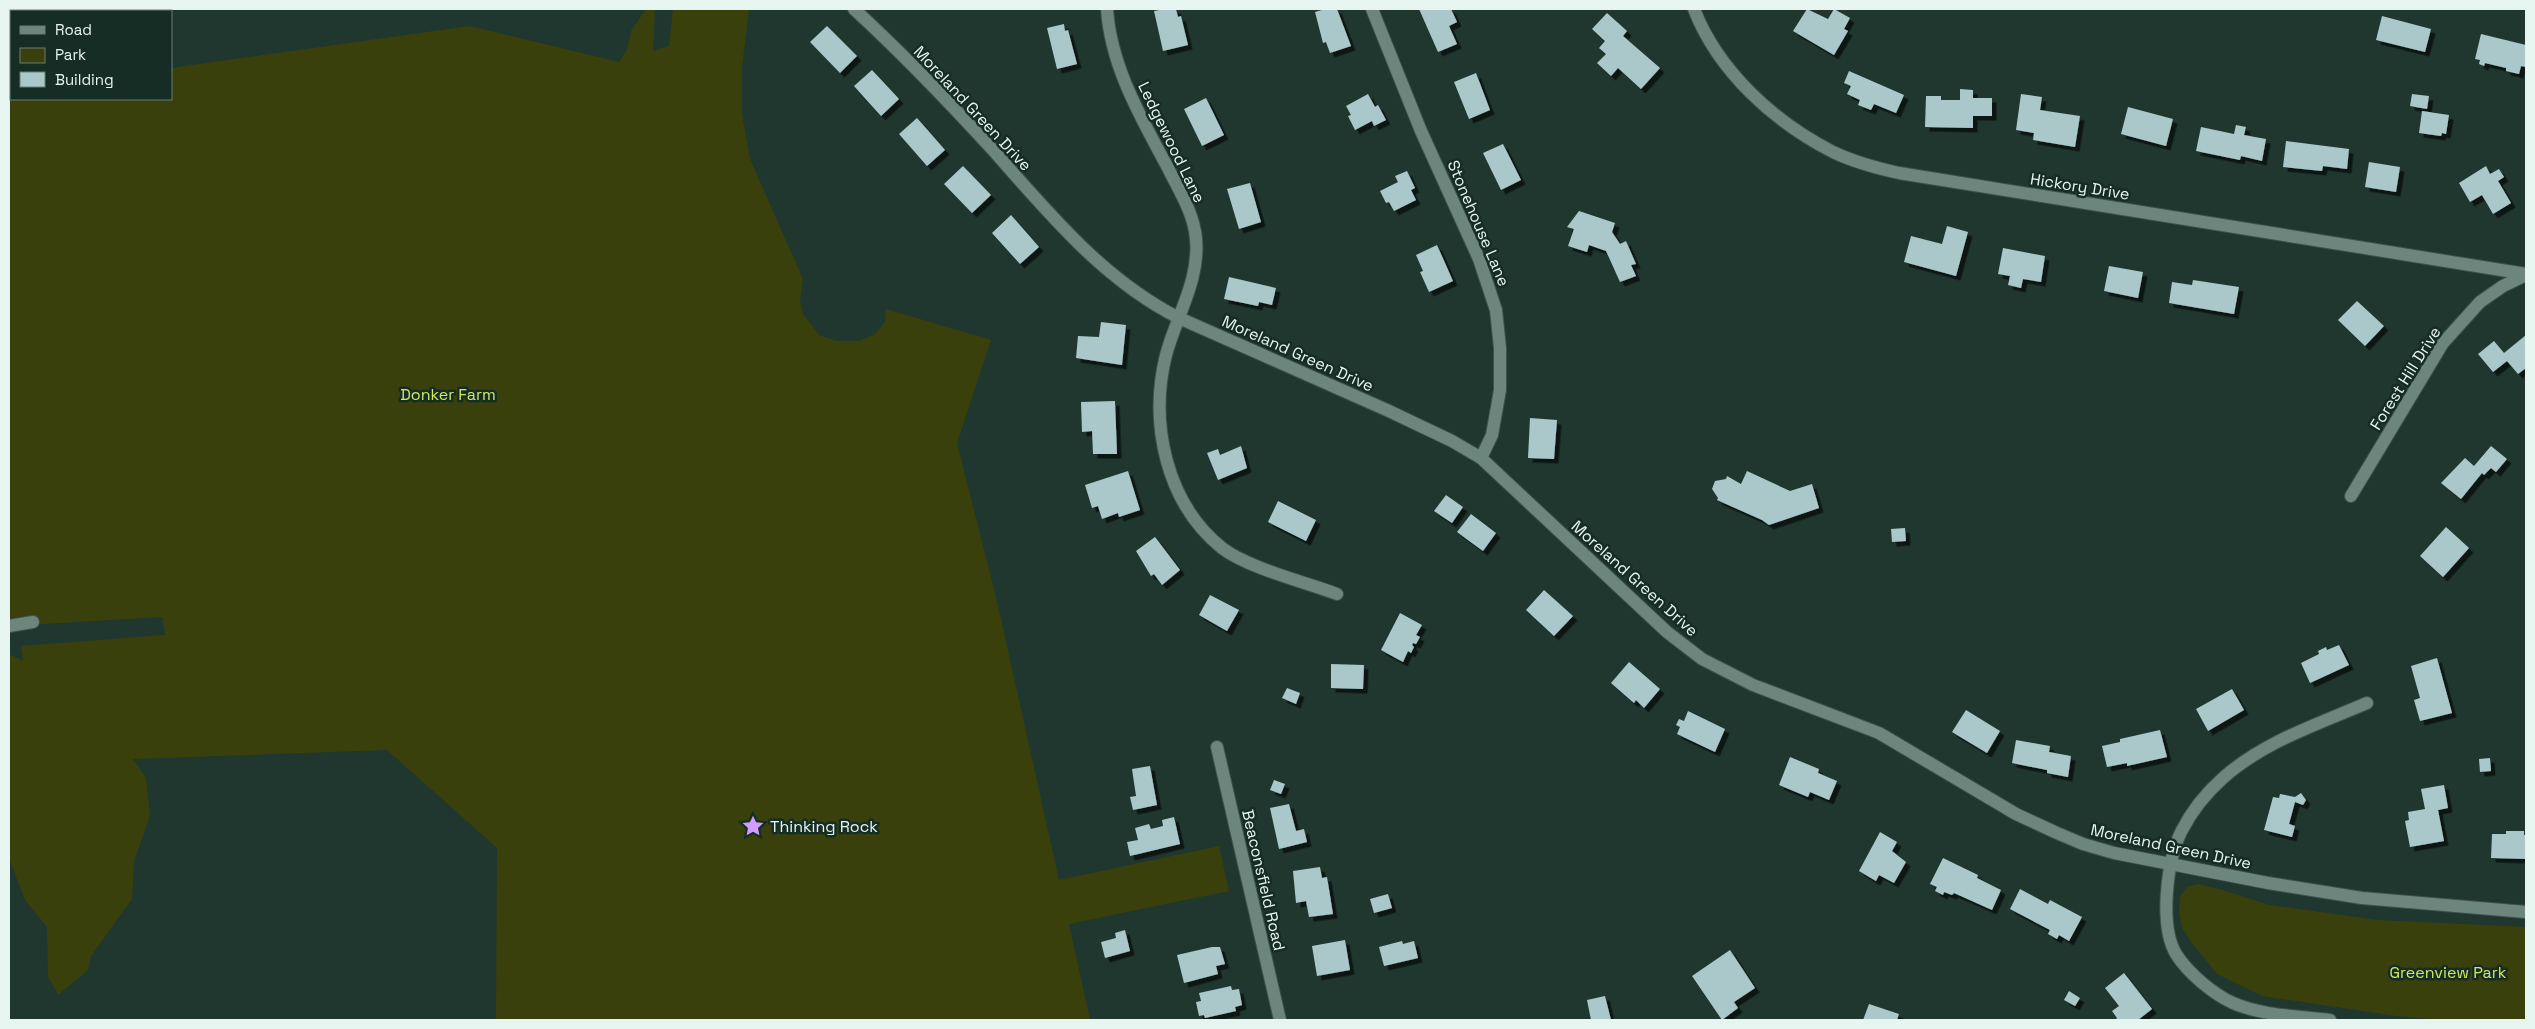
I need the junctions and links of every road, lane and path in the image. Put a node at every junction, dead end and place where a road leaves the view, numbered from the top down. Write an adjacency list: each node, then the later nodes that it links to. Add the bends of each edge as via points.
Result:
1 (854, 9): 6 (street, Moreland Green Drive, via 990,148 1076,242 1132,290)
2 (1107, 9): 6 (street, Ledgewood Lane, via 1112,44 1124,82 1187,204 1196,239 1194,275)
3 (1372, 9): 7 (street, Stonehouse Lane, via 1421,131 1479,258 1496,310 1500,390 1492,434)
4 (1694, 9): 5 (street, Hickory Drive, via 1715,48 1752,94 1777,117 1834,152 1866,165 1898,174)
5 (2526, 274): 8 (street, Forest Hill Drive, via 2480,302 2443,343)
6 (1179, 318): 7 (street, Moreland Green Drive, via 1420,425); 9 (street, Ledgewood Lane, via 1166,355 1160,399 1163,444 1174,485 1204,530 1223,548 1248,562)
7 (1481, 458): 14 (street, Moreland Green Drive, via 1668,632 1714,666 1753,685 1879,733 2016,814 2064,836 2097,849)
8 (2351, 496)
9 (1338, 594)
10 (33, 622): 11 (street)
11 (9, 626)
12 (2367, 703): 14 (street, via 2269,746 2223,778 2189,819)
13 (1217, 747): 16 (street, Beaconsfield Road)
14 (2172, 862): 15 (street, Moreland Green Drive, via 2342,895); 17 (street, via 2168,928 2176,953 2191,971 2233,1003 2263,1012)
15 (2526, 912)
16 (1280, 1020)
17 (2330, 1020)

